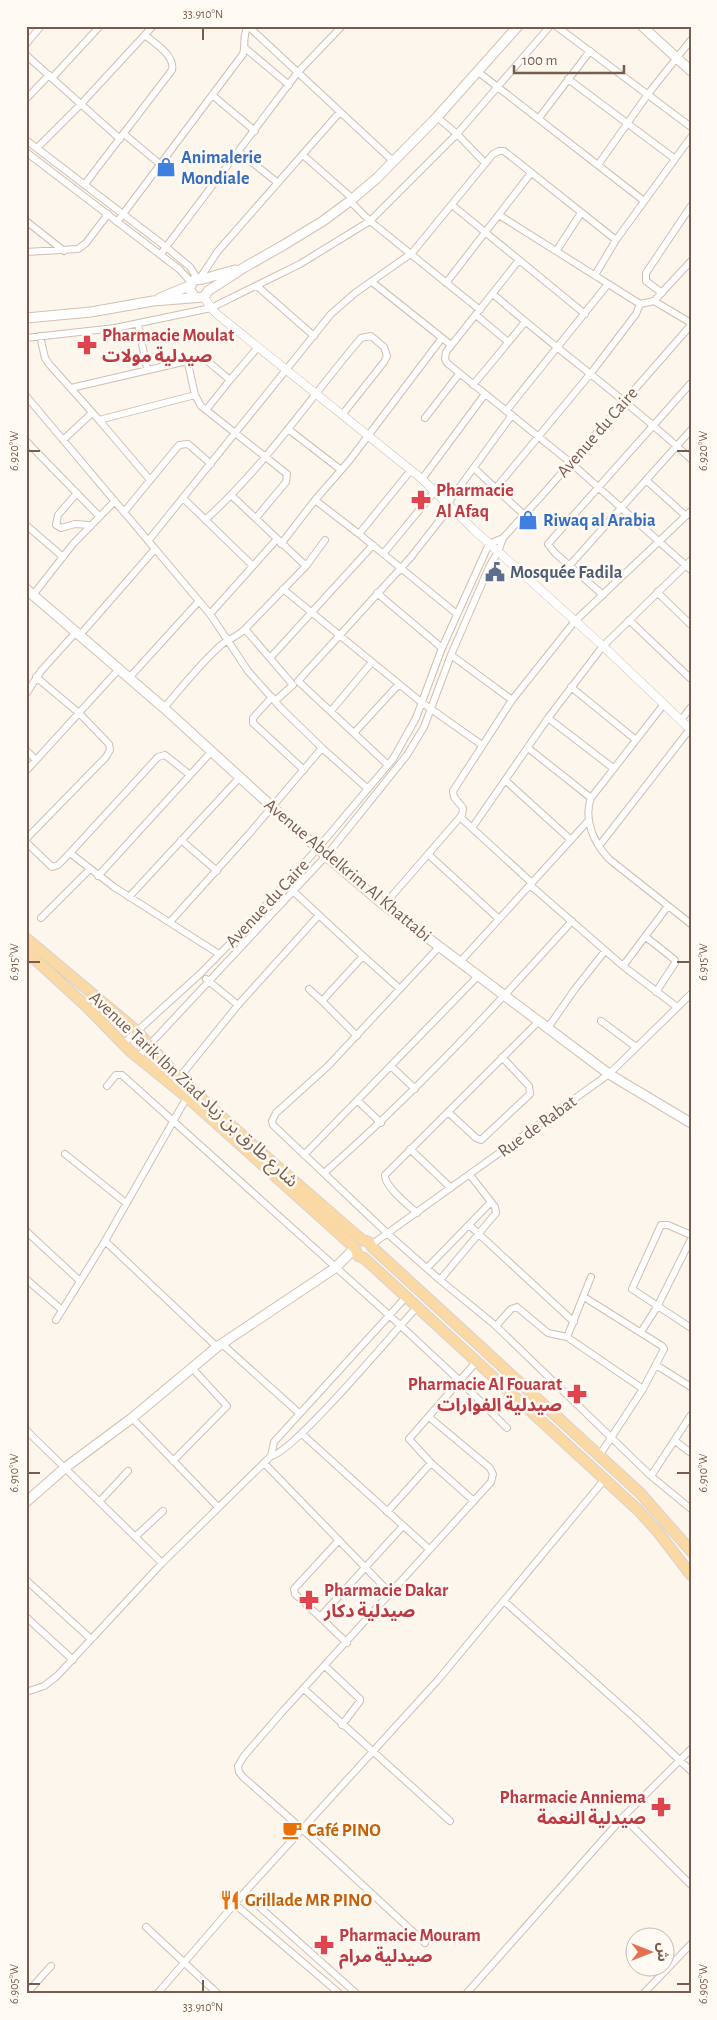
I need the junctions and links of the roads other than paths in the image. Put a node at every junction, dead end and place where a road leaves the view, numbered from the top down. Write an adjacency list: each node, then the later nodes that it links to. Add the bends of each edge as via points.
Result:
1 (42, 26): 15 (street)
2 (100, 26): 23 (street)
3 (153, 26): 13 (street)
4 (248, 26): 16 (street, via 243,38); 22 (street)
5 (329, 26): 12 (street)
6 (342, 26): 12 (street)
7 (518, 26): 20 (main road)
8 (550, 26): 26 (street)
9 (556, 26): 11 (street)
10 (642, 26): 19 (main road)
11 (566, 28): 17 (street)
12 (335, 33): 22 (street)
13 (145, 35): 30 (street); 38 (street, via 171,58 172,70)
14 (691, 40): 19 (street)
15 (26, 44)
16 (245, 48): 25 (street); 28 (street)
17 (590, 52): 24 (street); 27 (street)
18 (26, 55): 23 (street)
19 (676, 58): 21 (main road); 27 (street)
20 (477, 71): 26 (street); 32 (main road)
21 (691, 71)
22 (298, 72): 25 (street); 31 (street)
23 (51, 77): 29 (street); 30 (street)
24 (568, 79): 33 (street); 34 (street)
25 (289, 85): 36 (street)
26 (498, 86): 33 (street); 37 (street)
27 (648, 94): 34 (street); 35 (street)
28 (212, 95): 36 (street); 48 (street)
29 (26, 100)
30 (81, 104): 38 (street); 41 (street)
31 (339, 113): 44 (street); 46 (street)
32 (437, 117): 37 (street); 46 (main road)
33 (539, 118): 49 (street)
34 (627, 124): 45 (street); 49 (street)
35 (691, 127)
36 (255, 131): 43 (street)
37 (457, 134): 47 (street); 62 (street)
38 (122, 137): 48 (street); 52 (street)
39 (691, 137): 45 (street)
40 (26, 140): 41 (street)
41 (37, 148): 52 (street)
42 (26, 152): 59 (street)
43 (239, 152): 51 (street); 66 (street)
44 (303, 155): 51 (street); 53 (street)
45 (674, 159): 54 (street)
46 (394, 162): 53 (main road)
47 (484, 163): 50 (street, via 497,152 504,151); 55 (street)
48 (161, 164): 57 (street)
49 (598, 165): 54 (street)
50 (531, 173): 58 (street); 60 (street)
51 (278, 183): 76 (street, via 218,250)
52 (85, 184): 57 (street)
53 (352, 200): 62 (street); 74 (main road, via 298,237)
54 (644, 201): 65 (street)
55 (452, 205): 64 (street); 70 (street)
56 (691, 206): 81 (street, via 646,273 646,282)
57 (123, 213): 63 (street); 66 (street)
58 (581, 213): 65 (street); 67 (street)
59 (108, 214): 63 (street); 68 (street, via 80,248)
60 (499, 215): 64 (street); 67 (street)
61 (26, 221): 68 (street)
62 (370, 221): 70 (street); 80 (street)
63 (117, 222): 71 (street)
64 (487, 232): 72 (street); 78 (street)
65 (616, 240): 75 (street)
66 (166, 247): 71 (street); 76 (street, via 190,267)
67 (557, 250): 75 (street)
68 (64, 251): 69 (street)
69 (26, 252)
70 (412, 253): 77 (street); 78 (street)
71 (160, 255): 76 (street)
72 (519, 260): 82 (street); 89 (street)
73 (691, 260): 81 (street)
74 (245, 267): 76 (main road); 83 (main road)
75 (595, 275): 79 (street)
76 (196, 281): 83 (main road, via 208,284); 83 (main road, via 190,293); 84 (main road)
77 (372, 282): 95 (street, via 343,302); 97 (street)
78 (446, 283): 88 (street)
79 (608, 284): 86 (street); 89 (street)
80 (257, 286): 87 (street); 95 (street)
81 (662, 292): 85 (street)
82 (493, 294): 88 (street); 91 (street)
83 (202, 295): 84 (main road); 87 (street)
84 (153, 301): 90 (main road, via 91,312)
85 (654, 301): 86 (street); 93 (street)
86 (640, 304): 106 (street)
87 (211, 308): 92 (street); 100 (street)
88 (478, 313): 98 (street); 99 (street)
89 (585, 314): 101 (street)
90 (26, 318)
91 (525, 322): 98 (street); 101 (street)
92 (138, 324): 94 (street); 103 (street)
93 (691, 324): 115 (street, Avenue du Caire)
94 (40, 336): 96 (street); 110 (street, via 45,358)
95 (314, 336): 104 (street)
96 (26, 338)
97 (442, 338): 99 (street); 126 (street)
98 (508, 342): 109 (street)
99 (451, 346): 105 (street, via 445,358)
100 (258, 347): 104 (street); 107 (street)
101 (557, 347): 106 (street); 118 (street)
102 (187, 360): 103 (street); 107 (street, via 205,359); 113 (street)
103 (148, 369): 110 (street)
104 (288, 370): 111 (street); 125 (street)
105 (459, 374): 109 (street); 120 (street)
106 (591, 374): 115 (street); 127 (street)
107 (230, 380): 116 (street)
108 (691, 383): 122 (street)
109 (473, 385): 112 (street)
110 (71, 388): 117 (street)
111 (316, 394): 119 (street); 119 (street, via 361,338 367,335 376,339 387,356); 123 (street)
112 (484, 394): 118 (street); 138 (street)
113 (195, 395): 116 (street); 121 (street)
114 (26, 396): 128 (street)
115 (625, 401): 122 (street); 133 (street, Avenue du Caire)
116 (206, 410): 125 (street)
117 (92, 413): 121 (street); 128 (street)
118 (509, 413): 127 (street); 135 (street)
119 (342, 415): 126 (street)
120 (425, 418)
121 (99, 420): 139 (street)
122 (654, 426): 130 (street); 141 (street)
123 (288, 429): 131 (street); 136 (street)
124 (691, 430): 130 (street)
125 (236, 434): 131 (street); 134 (street)
126 (368, 436): 136 (street); 137 (street)
127 (538, 437): 133 (street); 142 (street)
128 (63, 440): 148 (street)
129 (26, 441): 144 (street)
130 (677, 446): 132 (street); 140 (street)
131 (266, 458): 145 (street); 155 (street, via 287,474 287,478)
132 (691, 459)
133 (571, 462): 141 (street); 152 (street, Avenue du Caire)
134 (211, 464): 139 (street, via 188,444 183,444 174,450); 146 (street)
135 (474, 468): 142 (street); 149 (street)
136 (341, 470): 147 (street)
137 (411, 470): 138 (street); 159 (street)
138 (422, 479): 143 (street)
139 (150, 480): 151 (street)
140 (646, 480): 150 (street); 153 (street)
141 (598, 487): 150 (street); 172 (street, via 548,544)
142 (496, 488): 152 (street)
143 (435, 491): 149 (street); 169 (street)
144 (77, 493): 154 (street); 158 (street, via 58,515 56,526)
145 (232, 496): 155 (street); 156 (street)
146 (184, 499): 156 (street); 162 (street)
147 (315, 500): 159 (street); 163 (street)
148 (115, 501): 151 (street); 154 (street)
149 (449, 504): 165 (street); 176 (street)
150 (621, 508): 164 (street); 172 (street)
151 (124, 512): 162 (street)
152 (524, 514): 160 (street, Avenue du Caire)
153 (688, 514): 164 (street)
154 (98, 516): 158 (street)
155 (256, 518): 163 (street)
156 (205, 520): 174 (street)
157 (26, 525): 170 (street)
158 (89, 525): 170 (street)
159 (359, 534): 166 (street)
160 (502, 538): 165 (street, Avenue du Caire); 168 (street, Avenue du Caire)
161 (326, 540): 175 (street)
162 (148, 542): 167 (street)
163 (279, 542): 174 (street); 175 (street)
164 (660, 542): 173 (street); 182 (street)
165 (489, 544): 168 (street); 186 (street, Avenue du Caire)
166 (373, 545): 169 (street); 184 (street)
167 (154, 549): 183 (street); 191 (street)
168 (498, 552): 188 (street); 196 (street, Avenue du Caire)
169 (383, 554): 176 (street)
170 (63, 557): 179 (street)
171 (691, 560): 173 (street)
172 (570, 565): 182 (street)
173 (685, 565): 177 (street); 180 (street)
174 (253, 566): 185 (street)
175 (306, 566): 178 (street)
176 (401, 568): 181 (street); 186 (street)
177 (691, 570)
178 (284, 589): 184 (street); 190 (street)
179 (28, 592): 191 (main road, Avenue Abdelkrim Al Khattabi)
180 (657, 592): 187 (street); 189 (street)
181 (377, 593): 192 (street); 195 (street)
182 (603, 595): 188 (street)
183 (199, 601): 185 (street); 201 (street)
184 (313, 613): 192 (street); 197 (street)
185 (210, 614): 193 (street)
186 (457, 614): 195 (street, Avenue du Caire)
187 (629, 620): 194 (street); 202 (street)
188 (575, 621): 194 (street); 208 (street)
189 (691, 625)
190 (246, 629): 193 (street); 197 (street)
191 (78, 634): 199 (main road, Avenue Abdelkrim Al Khattabi); 200 (street)
192 (340, 635): 198 (street); 203 (street)
193 (227, 640): 207 (street); 212 (street)
194 (603, 646): 205 (street); 210 (street)
195 (442, 648): 209 (street, Avenue du Caire)
196 (451, 655): 208 (street); 213 (street, Avenue du Caire)
197 (270, 658): 203 (street)
198 (372, 662): 204 (street); 214 (street)
199 (119, 669): 201 (main road, Avenue Abdelkrim Al Khattabi); 215 (street)
200 (36, 677): 206 (street); 215 (street)
201 (129, 678): 212 (main road, Avenue Abdelkrim Al Khattabi)
202 (691, 679)
203 (296, 683): 207 (street); 214 (street)
204 (399, 684): 209 (street); 219 (street)
205 (571, 687): 216 (street); 220 (street)
206 (26, 694)
207 (273, 699): 222 (street); 229 (street, via 252,721)
208 (512, 700): 221 (street)
209 (421, 702): 213 (street); 227 (street, Avenue du Caire, via 412,728)
210 (664, 704): 217 (street); 220 (street)
211 (691, 707): 217 (street)
212 (164, 708): 225 (main road, Avenue Abdelkrim Al Khattabi)
213 (431, 709): 221 (street); 247 (street, Avenue du Caire, via 407,755)
214 (331, 711): 219 (street)
215 (79, 713): 226 (street); 240 (street, via 109,744 110,750)
216 (548, 718): 223 (street); 228 (street)
217 (681, 720): 218 (street)
218 (691, 730): 243 (street)
219 (354, 733): 227 (street)
220 (636, 740): 228 (street)
221 (482, 745): 237 (street, via 453,791 463,808)
222 (322, 748): 229 (street); 234 (street)
223 (528, 748): 233 (street); 235 (street)
224 (26, 750): 226 (street)
225 (212, 751): 231 (street); 232 (main road, Avenue Abdelkrim Al Khattabi)
226 (36, 760): 230 (street)
227 (388, 765): 234 (street, Avenue du Caire)
228 (613, 768): 235 (street)
229 (304, 770): 236 (street)
230 (26, 771)
231 (190, 774): 245 (street, via 165,755 158,757); 250 (street)
232 (240, 777): 236 (main road, Avenue Abdelkrim Al Khattabi); 241 (street)
233 (505, 780): 239 (street); 242 (street)
234 (368, 789): 244 (street, Avenue du Caire)
235 (591, 798): 238 (street)
236 (272, 807): 244 (main road, Avenue Abdelkrim Al Khattabi); 249 (street)
237 (460, 817): 239 (street); 246 (street)
238 (588, 821): 242 (street); 243 (street)
239 (472, 828): 251 (street)
240 (26, 840): 245 (street, via 52,867)
241 (181, 840): 249 (street); 253 (street)
242 (571, 840): 251 (street)
243 (599, 846): 255 (street, via 609,859)
244 (318, 848): 247 (main road, Avenue Abdelkrim Al Khattabi); 267 (street, Avenue du Caire)
245 (70, 853): 248 (street)
246 (428, 855): 254 (street); 258 (street)
247 (326, 856): 252 (street, Avenue du Caire); 254 (main road, Avenue Abdelkrim Al Khattabi)
248 (90, 869): 250 (street); 257 (street)
249 (217, 871): 260 (street)
250 (98, 876): 253 (street)
251 (531, 884): 258 (street); 259 (street)
252 (293, 891): 256 (street); 273 (street, Avenue du Caire)
253 (129, 897): 260 (street)
254 (384, 905): 264 (main road, Avenue Abdelkrim Al Khattabi)
255 (668, 906): 261 (street); 262 (street)
256 (319, 915): 268 (street); 280 (street)
257 (42, 918)
258 (499, 919): 269 (street)
259 (572, 921): 265 (street); 278 (street)
260 (170, 922): 267 (street)
261 (691, 924)
262 (646, 937): 270 (street); 276 (street, via 675,960)
263 (26, 938): 285 (main road, Avenue Tarik Ibn Ziad شارع طارق بن زياد)
264 (439, 947): 269 (main road, Avenue Abdelkrim Al Khattabi); 275 (street)
265 (605, 951): 270 (street); 284 (street)
266 (28, 954): 287 (main road, Avenue Tarik Ibn Ziad شارع طارق بن زياد)
267 (219, 954): 271 (street, Avenue du Caire)
268 (363, 956): 275 (street); 279 (street)
269 (460, 962): 272 (main road, Avenue Abdelkrim Al Khattabi)
270 (623, 966): 276 (street)
271 (200, 974): 273 (street); 285 (street, Avenue du Caire)
272 (478, 976): 278 (main road, Avenue Abdelkrim Al Khattabi); 292 (street)
273 (208, 980): 280 (street); 288 (street, Avenue du Caire)
274 (309, 989): 279 (street)
275 (400, 989): 286 (street)
276 (656, 992): 281 (street)
277 (691, 994): 281 (street, Rue de Rabat)
278 (505, 996): 283 (main road, Avenue Abdelkrim Al Khattabi); 296 (street)
279 (322, 1001): 286 (street)
280 (238, 1005): 294 (street)
281 (677, 1007): 289 (street, Rue de Rabat)
282 (601, 1021): 289 (street)
283 (538, 1022): 284 (main road, Avenue Abdelkrim Al Khattabi); 291 (street)
284 (547, 1029): 293 (main road, Avenue Abdelkrim Al Khattabi)
285 (137, 1031): 287 (street, Avenue du Caire); 288 (main road, Avenue Tarik Ibn Ziad شارع طارق بن زياد)
286 (357, 1036): 305 (street, via 273,1118 272,1123 277,1130)
287 (123, 1044): 290 (main road, Avenue Tarik Ibn Ziad شارع طارق بن زياد)
288 (150, 1045): 290 (street, Avenue du Caire); 294 (main road, Avenue Tarik Ibn Ziad شارع طارق بن زياد)
289 (636, 1047): 293 (street, Rue de Rabat)
290 (138, 1057): 297 (main road, Avenue Tarik Ibn Ziad شارع طارق بن زياد)
291 (502, 1058): 299 (street); 299 (street, via 530,1086 528,1096 481,1140)
292 (391, 1066): 296 (street); 298 (street)
293 (609, 1074): 302 (main road, Avenue Abdelkrim Al Khattabi); 307 (street, Rue de Rabat)
294 (179, 1078): 318 (main road, Avenue Tarik Ibn Ziad شارع طارق بن زياد)
295 (107, 1086): 300 (street, via 116,1075 122,1075)
296 (414, 1089): 301 (street)
297 (187, 1097): 300 (street); 318 (main road, Avenue Tarik Ibn Ziad شارع طارق بن زياد)
298 (358, 1101): 301 (street); 305 (street)
299 (448, 1112): 303 (street)
300 (173, 1123): 310 (street); 321 (street)
301 (381, 1123): 306 (street)
302 (691, 1123)
303 (410, 1149): 308 (street); 311 (street, via 384,1177)
304 (66, 1154): 310 (street)
305 (304, 1154): 306 (street)
306 (324, 1173): 314 (street)
307 (470, 1175): 308 (street, Rue de Rabat); 309 (street)
308 (451, 1188): 311 (street, Rue de Rabat)
309 (491, 1202): 312 (street); 315 (street, via 496,1213)
310 (126, 1203): 317 (street)
311 (417, 1213): 314 (street, Rue de Rabat)
312 (469, 1225): 315 (street); 322 (street)
313 (26, 1231): 326 (street)
314 (388, 1234): 319 (street, Rue de Rabat); 322 (street)
315 (479, 1234): 325 (street); 334 (street)
316 (691, 1239): 330 (street); 330 (street, via 668,1225 658,1228 632,1290)
317 (105, 1241): 326 (street); 340 (street)
318 (357, 1245): 319 (main road, via 366,1240); 320 (main road, via 355,1253); 321 (main road)
319 (372, 1246): 320 (main road, via 370,1254); 358 (main road)
320 (363, 1258): 321 (main road); 327 (main road)
321 (336, 1267): 332 (street); 340 (main road)
322 (427, 1268): 325 (street)
323 (592, 1277): 328 (street)
324 (26, 1279): 331 (street)
325 (440, 1280): 336 (street)
326 (80, 1281): 331 (street)
327 (406, 1297): 329 (main road); 332 (street)
328 (584, 1297): 334 (street); 338 (street)
329 (417, 1307): 335 (street); 341 (main road)
330 (656, 1307): 337 (street); 338 (street)
331 (62, 1310): 333 (street)
332 (388, 1316): 335 (street); 347 (street, via 330,1383)
333 (56, 1320)
334 (574, 1322): 339 (street)
335 (400, 1325): 344 (street); 353 (street)
336 (496, 1326): 339 (street, via 511,1309 517,1307 548,1333); 354 (street)
337 (691, 1328)
338 (641, 1332): 342 (street, via 663,1348)
339 (567, 1337): 346 (street)
340 (219, 1345): 343 (main road); 347 (street)
341 (477, 1361): 344 (street); 365 (main road)
342 (656, 1365): 345 (street); 346 (street)
343 (192, 1368): 350 (main road); 359 (street, via 227,1406)
344 (460, 1381): 349 (street); 351 (street)
345 (691, 1386)
346 (643, 1389): 354 (street)
347 (299, 1413): 357 (street, via 274,1442)
348 (691, 1415): 355 (street)
349 (429, 1417): 360 (street, via 409,1439); 367 (street, via 494,1474)
350 (132, 1418): 359 (street); 362 (main road)
351 (507, 1428)
352 (26, 1430): 362 (street)
353 (302, 1434): 357 (street, via 280,1453); 372 (street)
354 (611, 1437): 358 (street); 364 (street)
355 (675, 1441): 356 (street); 364 (street)
356 (691, 1453)
357 (271, 1456): 361 (street)
358 (599, 1456): 377 (main road, via 645,1499)
359 (173, 1461): 369 (street)
360 (431, 1463): 367 (street); 372 (street)
361 (264, 1464): 369 (street); 375 (street)
362 (66, 1467): 366 (street); 368 (main road)
363 (128, 1471): 366 (street)
364 (651, 1476): 370 (street)
365 (605, 1479): 380 (main road, via 658,1532); 383 (street)
366 (100, 1501): 374 (street)
367 (474, 1501): 376 (street)
368 (26, 1502)
369 (218, 1507): 378 (street)
370 (691, 1509)
371 (163, 1511): 374 (street)
372 (387, 1512): 373 (street)
373 (403, 1526): 376 (street); 379 (street)
374 (135, 1537): 378 (street)
375 (339, 1540): 379 (street); 385 (street, via 294,1589 295,1594)
376 (429, 1549): 382 (street)
377 (691, 1552)
378 (162, 1563): 386 (street)
379 (365, 1567): 382 (street); 385 (street)
380 (691, 1574)
381 (26, 1580): 386 (street)
382 (390, 1593): 387 (street)
383 (504, 1601): 394 (street, via 437,1681); 395 (street)
384 (26, 1617): 388 (street)
385 (320, 1617): 387 (street)
386 (91, 1639): 388 (street)
387 (346, 1643): 389 (street)
388 (73, 1660): 391 (street, via 50,1683)
389 (325, 1666): 390 (street); 392 (street, via 360,1699)
390 (304, 1689): 392 (street); 399 (street, via 238,1766 243,1777)
391 (26, 1692)
392 (342, 1725): 394 (street)
393 (691, 1749): 395 (street)
394 (371, 1752): 398 (street); 399 (street)
395 (680, 1761): 396 (street); 397 (street)
396 (691, 1771)
397 (623, 1817): 400 (street); 413 (street)
398 (450, 1821)
399 (302, 1829): 401 (street); 404 (street)
400 (691, 1885)
401 (244, 1893): 402 (street); 412 (street)
402 (236, 1905): 406 (street); 411 (street)
403 (146, 1927): 406 (street)
404 (425, 1943)
405 (691, 1944): 414 (street)
406 (184, 1963): 409 (street); 410 (street)
407 (51, 1966): 408 (street)
408 (26, 1994)
409 (157, 1994)
410 (218, 1994)
411 (340, 1994)
412 (357, 1994)
413 (466, 1994)
414 (643, 1994)

